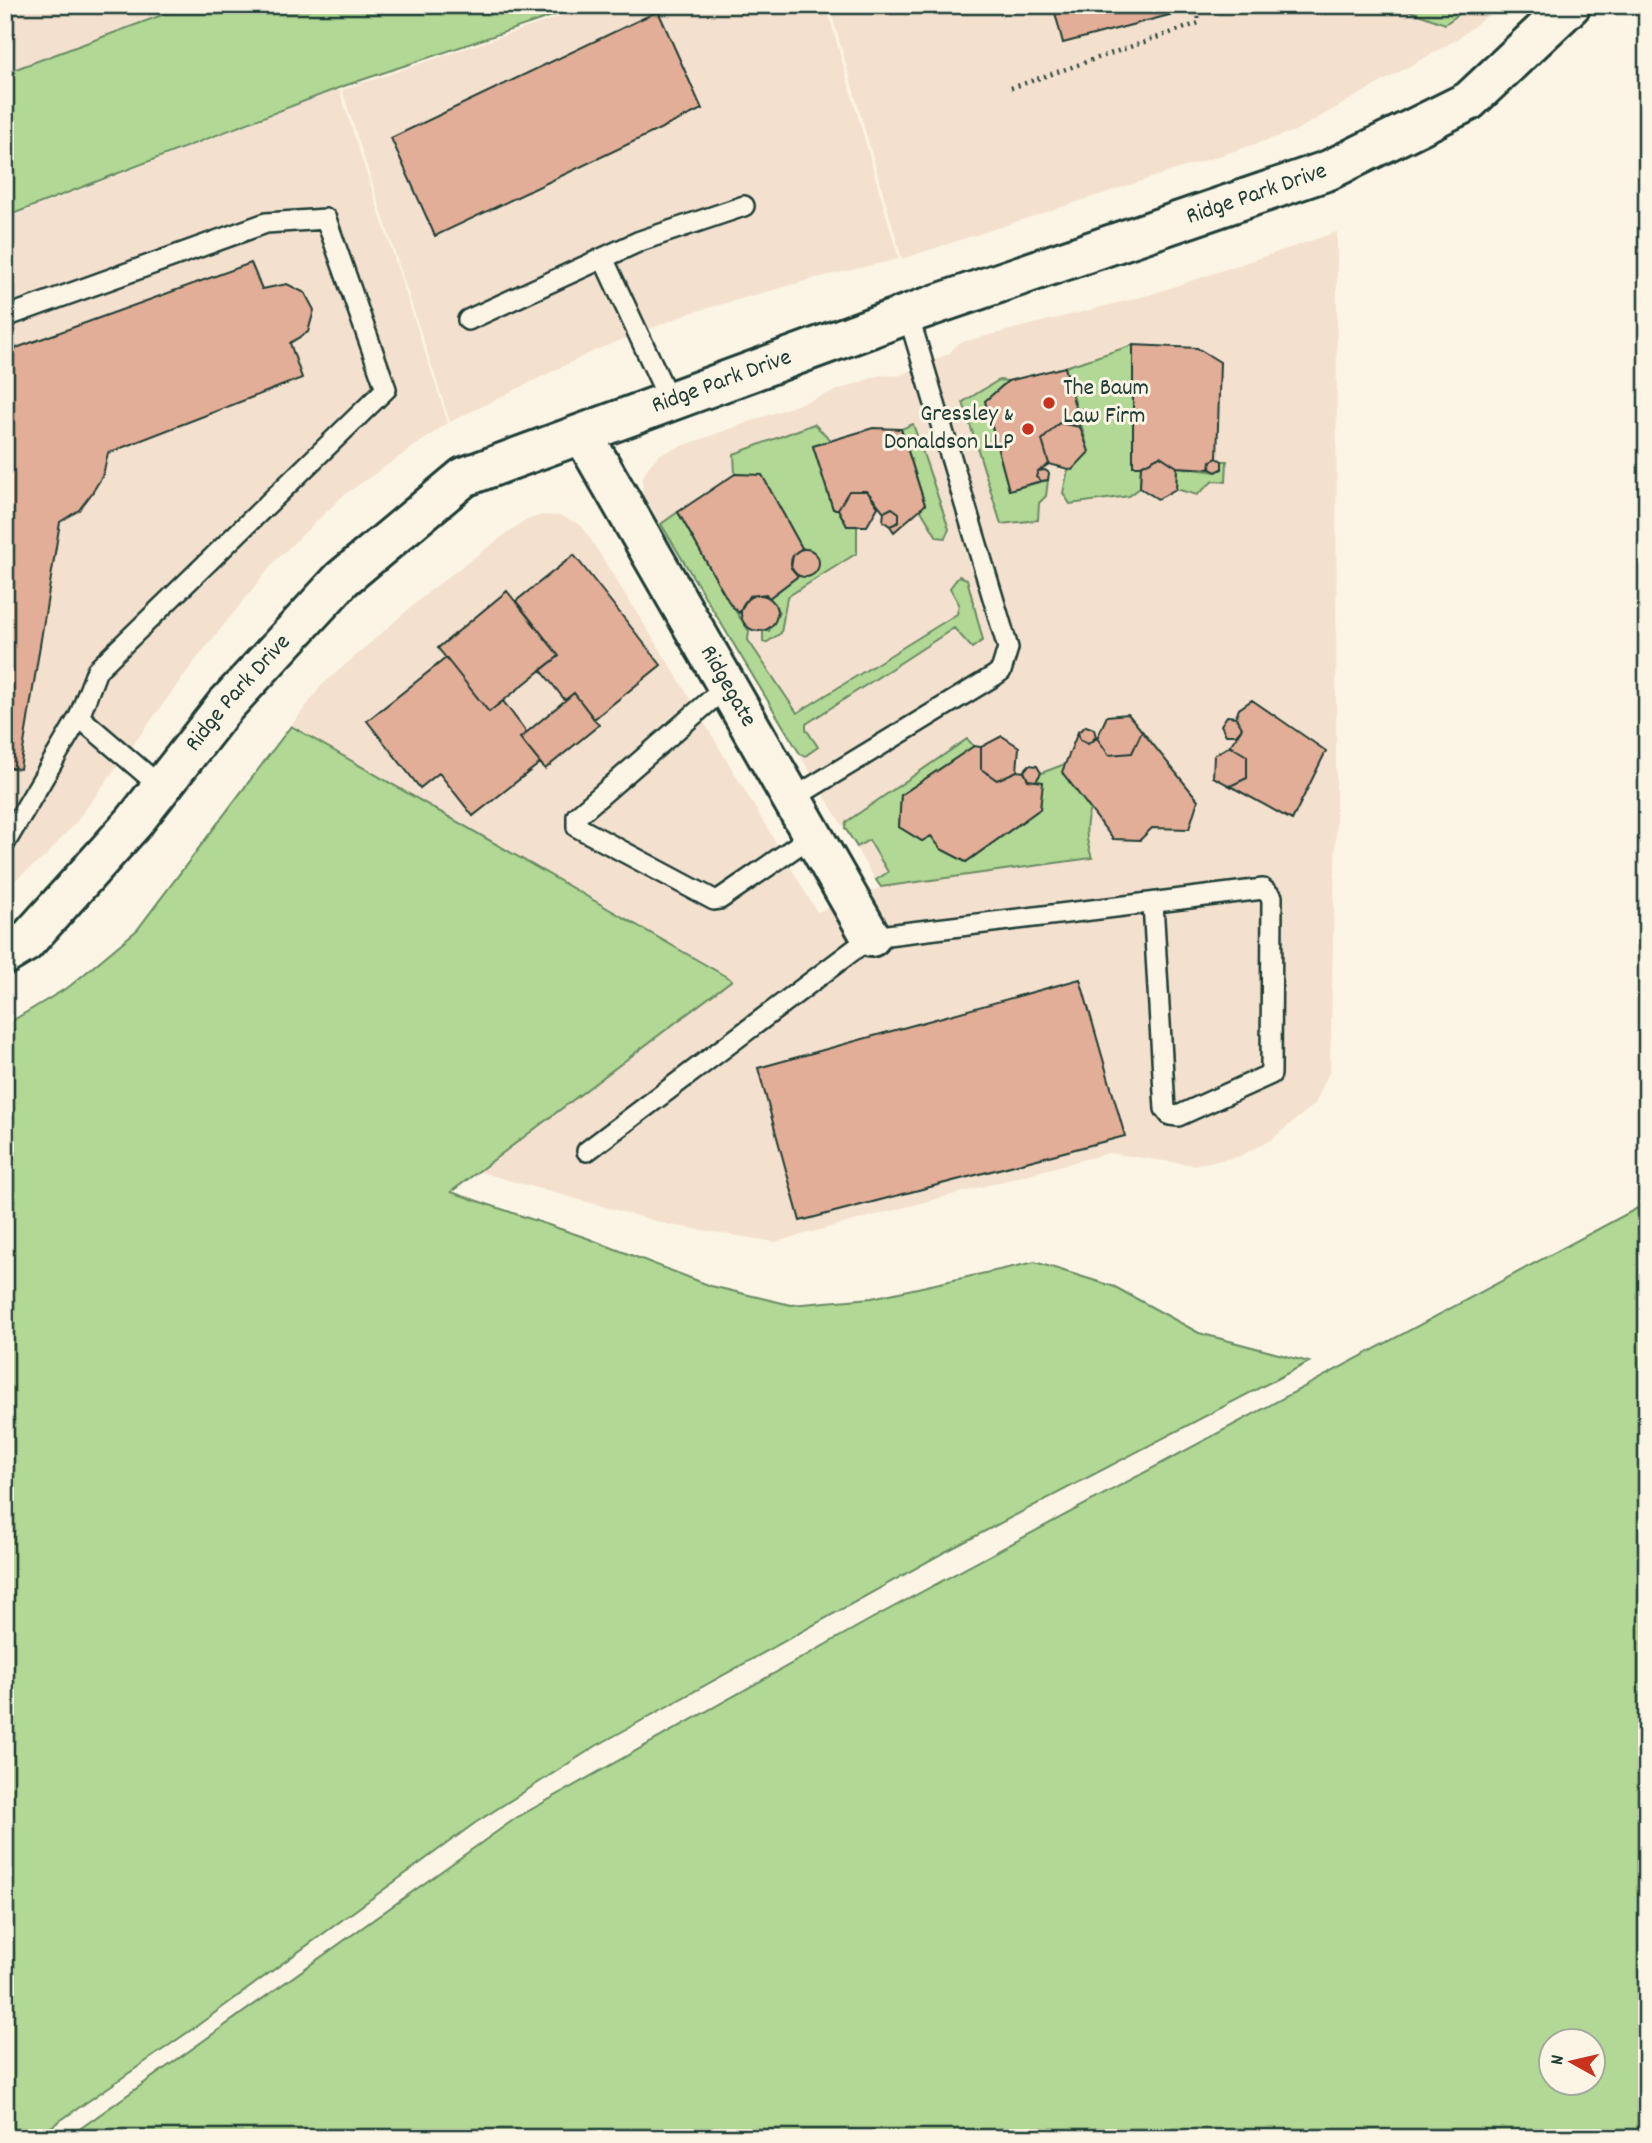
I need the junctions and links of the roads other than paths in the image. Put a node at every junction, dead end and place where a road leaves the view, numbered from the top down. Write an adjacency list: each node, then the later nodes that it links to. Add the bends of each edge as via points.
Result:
1 (1571, 5): 4 (street, Ridge Park Drive, via 1469,101 1329,170)
2 (744, 206): 3 (lane)
3 (603, 258): 6 (lane); 7 (lane)
4 (908, 314): 7 (street, Ridge Park Drive); 12 (lane, via 1008,648 1006,660 994,676)
5 (5, 317): 10 (lane, via 266,223 326,219 386,389 97,670)
6 (468, 320)
7 (670, 402): 8 (street, Ridge Park Drive)
8 (583, 435): 9 (street, Ridgegate); 11 (street, Ridge Park Drive, via 464,477 423,511 342,579 224,707)
9 (727, 685): 12 (street, Ridgegate); 13 (lane, via 577,816 577,827 714,900)
10 (79, 717): 11 (lane); 14 (lane)
11 (161, 787): 17 (street, Ridge Park Drive, via 25,943)
12 (792, 799): 13 (street, Ridgegate)
13 (813, 835): 16 (street, Ridgegate)
14 (5, 844)
15 (1153, 903): 15 (lane, via 1263,889 1272,897 1271,1074 1178,1116 1165,1109); 16 (lane)
16 (871, 937): 18 (lane)
17 (5, 955)
18 (587, 1151)

